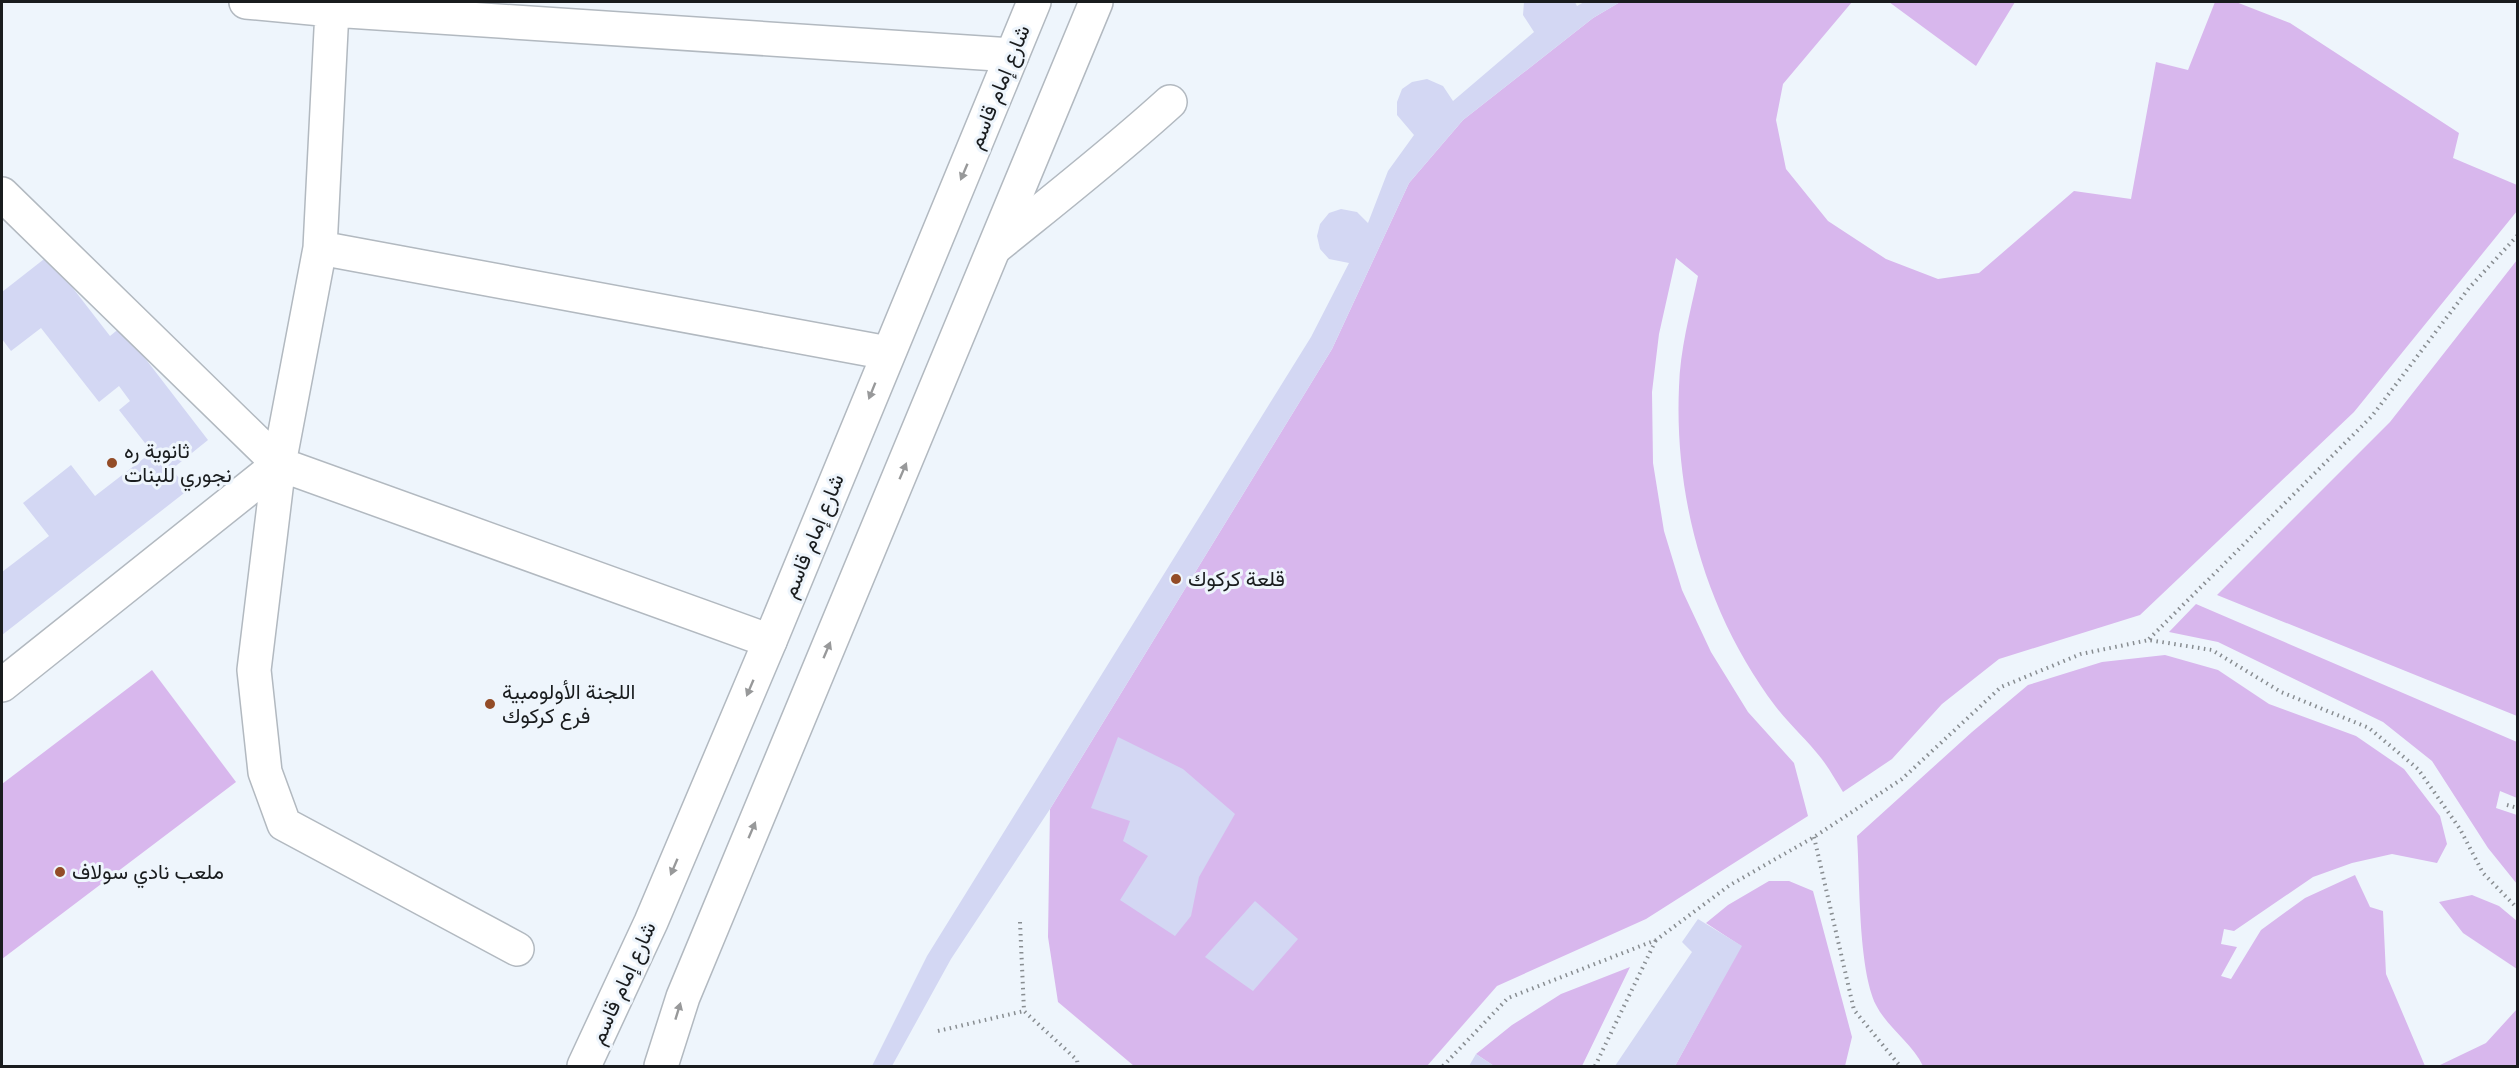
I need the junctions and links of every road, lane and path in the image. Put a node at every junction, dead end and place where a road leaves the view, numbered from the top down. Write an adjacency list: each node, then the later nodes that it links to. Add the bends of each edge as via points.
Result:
1 (246, 2): 4 (street)
2 (1034, 2): 5 (street, شارع إمام قاسم)
3 (1096, 2): 9 (street)
4 (332, 10): 5 (street); 10 (street)
5 (1012, 55): 11 (street, شارع إمام قاسم, one-way to 11)
6 (1170, 102): 9 (street, via 1116,152)
7 (7, 208): 12 (street)
8 (2517, 235): 13 (path, via 2469,288 2372,416)
9 (997, 246): 26 (street, one-way to 9, via 683,997)
10 (320, 248): 11 (street); 12 (street)
11 (888, 354): 14 (street, شارع إمام قاسم, one-way to 14)
12 (279, 464): 14 (street); 15 (street); 22 (street, via 254,670 265,772 284,824)
13 (2149, 640): 18 (path, via 2081,654 2001,687 1902,779); 19 (path, via 2212,650 2281,692 2369,728 2418,769 2460,829 2483,873)
14 (770, 641): 25 (street, شارع إمام قاسم, one-way to 25, via 646,933)
15 (2, 685)
16 (2507, 805): 17 (path)
17 (2517, 808)
18 (1814, 837): 21 (path, via 1730,885); 30 (path, via 1854,1010)
19 (2517, 909)
20 (1020, 922): 23 (path)
21 (1656, 940): 28 (path, via 1508,998); 29 (path)
22 (517, 949)
23 (1024, 1011): 24 (path); 27 (path, via 1077,1060)
24 (938, 1031)
25 (584, 1066)
26 (661, 1066)
27 (1078, 1066)
28 (1443, 1066)
29 (1595, 1066)
30 (1900, 1066)

